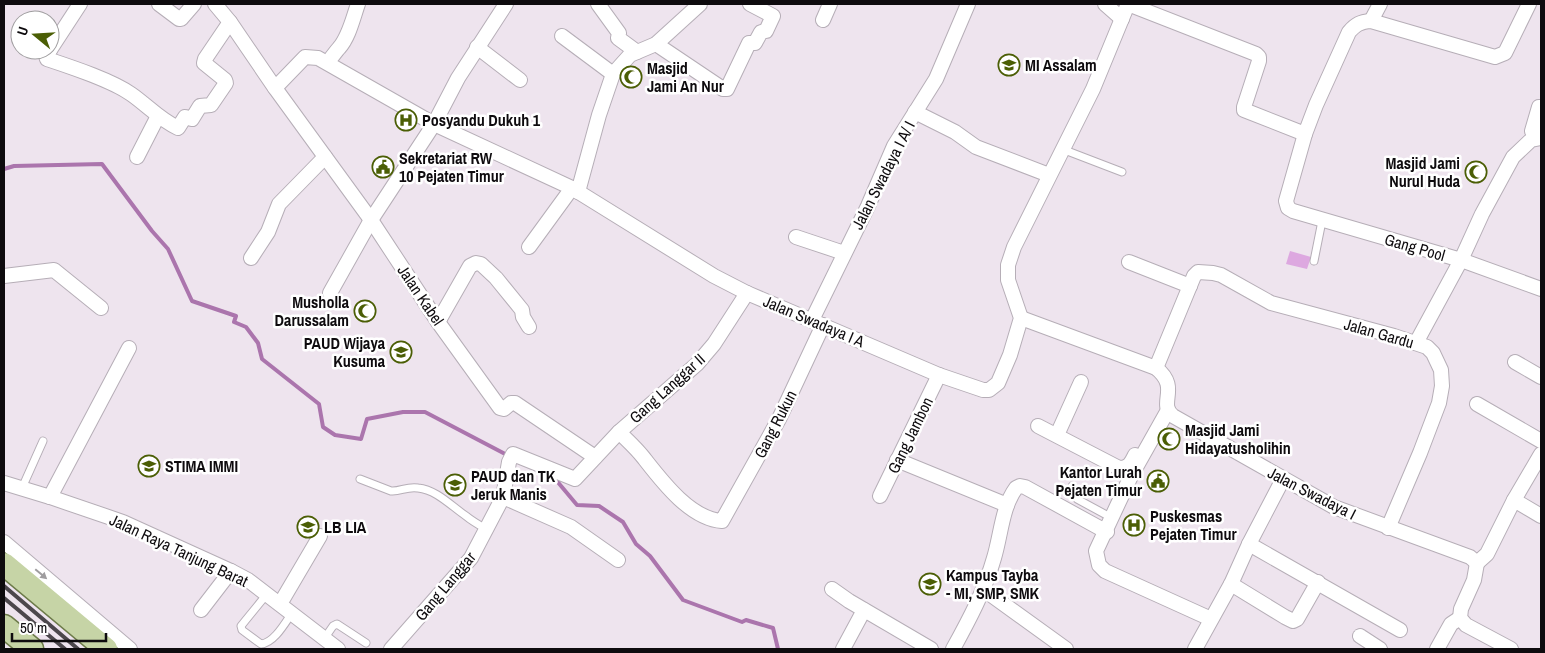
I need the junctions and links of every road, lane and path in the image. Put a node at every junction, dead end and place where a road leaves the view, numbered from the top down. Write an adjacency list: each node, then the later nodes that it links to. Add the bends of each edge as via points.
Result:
1 (80, 4): 22 (street)
2 (159, 4): 3 (street, via 181,19)
3 (194, 4)
4 (214, 4): 18 (street, Jalan Kabel)
5 (358, 4): 28 (street, via 347,34)
6 (364, 4): 7 (street)
7 (370, 4)
8 (506, 4): 25 (street)
9 (598, 4): 26 (street, via 619,33 618,38)
10 (750, 4): 24 (street, via 772,15 766,30 761,32 755,43 750,43 727,89)
11 (830, 4): 20 (street)
12 (968, 4): 33 (street, Jalan Swadaya I A/ I, via 936,79)
13 (1105, 4): 19 (street)
14 (1128, 4): 19 (street); 36 (street, via 1256,54 1259,61 1244,110)
15 (1380, 4): 21 (street)
16 (1529, 4): 21 (street, via 1505,53 1495,57)
17 (693, 6): 24 (street)
18 (228, 14): 31 (street, Jalan Kabel); 34 (street, via 204,61 226,82 212,105 200,106 193,118 185,117 178,128)
19 (1122, 19): 38 (street, via 1093,89)
20 (823, 20)
21 (1371, 21): 36 (street, via 1359,22 1349,32)
22 (60, 35)
23 (562, 36): 29 (street)
24 (656, 44): 26 (street)
25 (477, 47): 30 (street); 35 (street)
26 (637, 52): 29 (street)
27 (50, 60): 34 (street, via 130,93)
28 (328, 63): 31 (street, Jalan Swadaya I A, via 315,57 305,57); 35 (street, Jalan Swadaya I A)
29 (613, 74): 43 (street)
30 (520, 80)
31 (275, 88): 40 (street, Jalan Kabel)
32 (1541, 108): 37 (street, via 1532,131)
33 (915, 112): 42 (street, via 955,132 976,147); 48 (street, Jalan Swadaya I A/ I, via 894,146)
34 (158, 116): 39 (street)
35 (434, 124): 43 (street, Jalan Swadaya I A); 44 (street)
36 (1305, 134): 45 (street, Gang Pool, via 1287,197 1288,208)
37 (1540, 138): 50 (street, via 1531,140 1513,158 1482,214)
38 (1062, 148): 41 (lane); 42 (street)
39 (137, 156)
40 (325, 157): 44 (street, Jalan Kabel); 49 (street, via 279,204 268,232)
41 (1122, 172)
42 (1049, 175): 59 (street, via 1008,265 1008,280)
43 (575, 190): 47 (street); 57 (street, Jalan Swadaya I A)
44 (371, 220): 56 (street); 60 (street, Jalan Kabel)
45 (1322, 220): 50 (street, Gang Pool); 51 (lane)
46 (796, 237): 48 (street)
47 (529, 247)
48 (844, 253): 61 (street, Jalan Swadaya I A/ I)
49 (251, 258)
50 (1462, 260): 55 (street, Gang Pool); 63 (street)
51 (1314, 261)
52 (1129, 262): 54 (street)
53 (4, 276): 58 (street, via 54,270)
54 (1190, 286): 63 (street, Jalan Gardu, via 1198,272 1221,275 1271,303); 66 (street)
55 (1541, 289)
56 (330, 293)
57 (747, 293): 61 (street, Jalan Swadaya I A); 74 (street, Gang Langgar II, via 697,364)
58 (101, 308)
59 (1021, 318): 66 (street); 67 (street, Jalan Swadaya I A, via 1010,355 994,388 983,390)
60 (438, 322): 62 (street, via 470,266 476,263 496,278 522,310); 79 (street, Jalan Kabel, via 500,408 515,403)
61 (817, 322): 67 (street, Jalan Swadaya I A); 74 (street, Gang Rukun, via 779,420 722,521 702,516 692,509 667,487)
62 (529, 327)
63 (1416, 343): 94 (street, Jalan Gardu, via 1427,347 1437,359 1442,386 1433,421)
64 (128, 348): 88 (street)
65 (1515, 362): 68 (street)
66 (1156, 368): 71 (street, via 1168,380)
67 (939, 375): 81 (street, Gang Jambon)
68 (1541, 377)
69 (1081, 382): 75 (street)
70 (1478, 404): 77 (street)
71 (1167, 412): 73 (street); 83 (street, Jalan Swadaya I)
72 (1038, 426): 75 (street)
73 (1158, 430): 75 (street, via 1148,429 1125,468 1104,461); 93 (street, via 1131,476)
74 (619, 432): 79 (street, Gang Langgar II)
75 (1057, 435)
76 (43, 441): 86 (lane)
77 (1541, 441)
78 (1541, 454): 90 (street)
79 (595, 457): 80 (street, Gang Langgar II, via 574,479 516,454)
80 (510, 459): 89 (street, Gang Langgar)
81 (898, 460): 87 (street, Gang Jambon); 91 (street)
82 (360, 479): 95 (lane, via 391,492 405,488 427,489)
83 (1282, 479): 94 (street, Jalan Swadaya I, via 1334,507); 99 (street)
84 (4, 483): 86 (street, Jalan Raya Tanjung Barat)
85 (1072, 486): 93 (lane, via 1077,498)
86 (22, 488): 88 (street, Jalan Raya Tanjung Barat)
87 (880, 496)
88 (50, 497): 103 (street, Jalan Raya Tanjung Barat, via 123,522)
89 (503, 497): 95 (street, Gang Langgar); 100 (street, via 571,527)
90 (1514, 500): 92 (street); 101 (street, via 1486,554)
91 (1008, 506): 96 (street, via 1016,488 1025,486); 107 (street)
92 (1541, 516)
93 (1113, 518): 96 (street)
94 (1388, 528): 101 (street, Jalan Swadaya I, via 1470,557)
95 (486, 529): 126 (street, Gang Langgar, via 471,558)
96 (1106, 532): 114 (street, via 1096,551 1099,565 1105,571)
97 (320, 536): 109 (street)
98 (4, 542): 124 (street, one-way to 124)
99 (1249, 544): 104 (street); 105 (street)
100 (618, 560)
101 (1477, 563): 113 (street, via 1474,580 1460,609)
102 (4, 564): 123 (main road)
103 (231, 571): 108 (street, Jalan Raya Tanjung Barat); 110 (street)
104 (1318, 582): 105 (street, via 1293,621); 116 (street)
105 (1231, 584): 114 (street)
106 (832, 589): 111 (street)
107 (984, 589): 128 (street); 129 (street)
108 (267, 594): 109 (street, Jalan Raya Tanjung Barat); 120 (lane, via 241,628)
109 (280, 604): 112 (street, Jalan Raya Tanjung Barat)
110 (201, 610)
111 (864, 610): 121 (street); 127 (street)
112 (292, 613): 118 (street, Jalan Raya Tanjung Barat); 120 (lane)
113 (1460, 618): 132 (street, via 1451,624); 133 (street)
114 (1210, 620): 130 (street)
115 (4, 626): 122 (main road)
116 (1400, 630)
117 (1360, 636): 131 (street)
118 (324, 639): 119 (lane, via 337,624); 125 (street, Jalan Raya Tanjung Barat)
119 (366, 644)
120 (265, 646)
121 (849, 647)
122 (32, 649)
123 (106, 649)
124 (130, 649)
125 (338, 649)
126 (391, 649)
127 (931, 649)
128 (953, 649)
129 (1066, 649)
130 (1195, 649)
131 (1380, 649)
132 (1437, 649)
133 (1511, 649)

